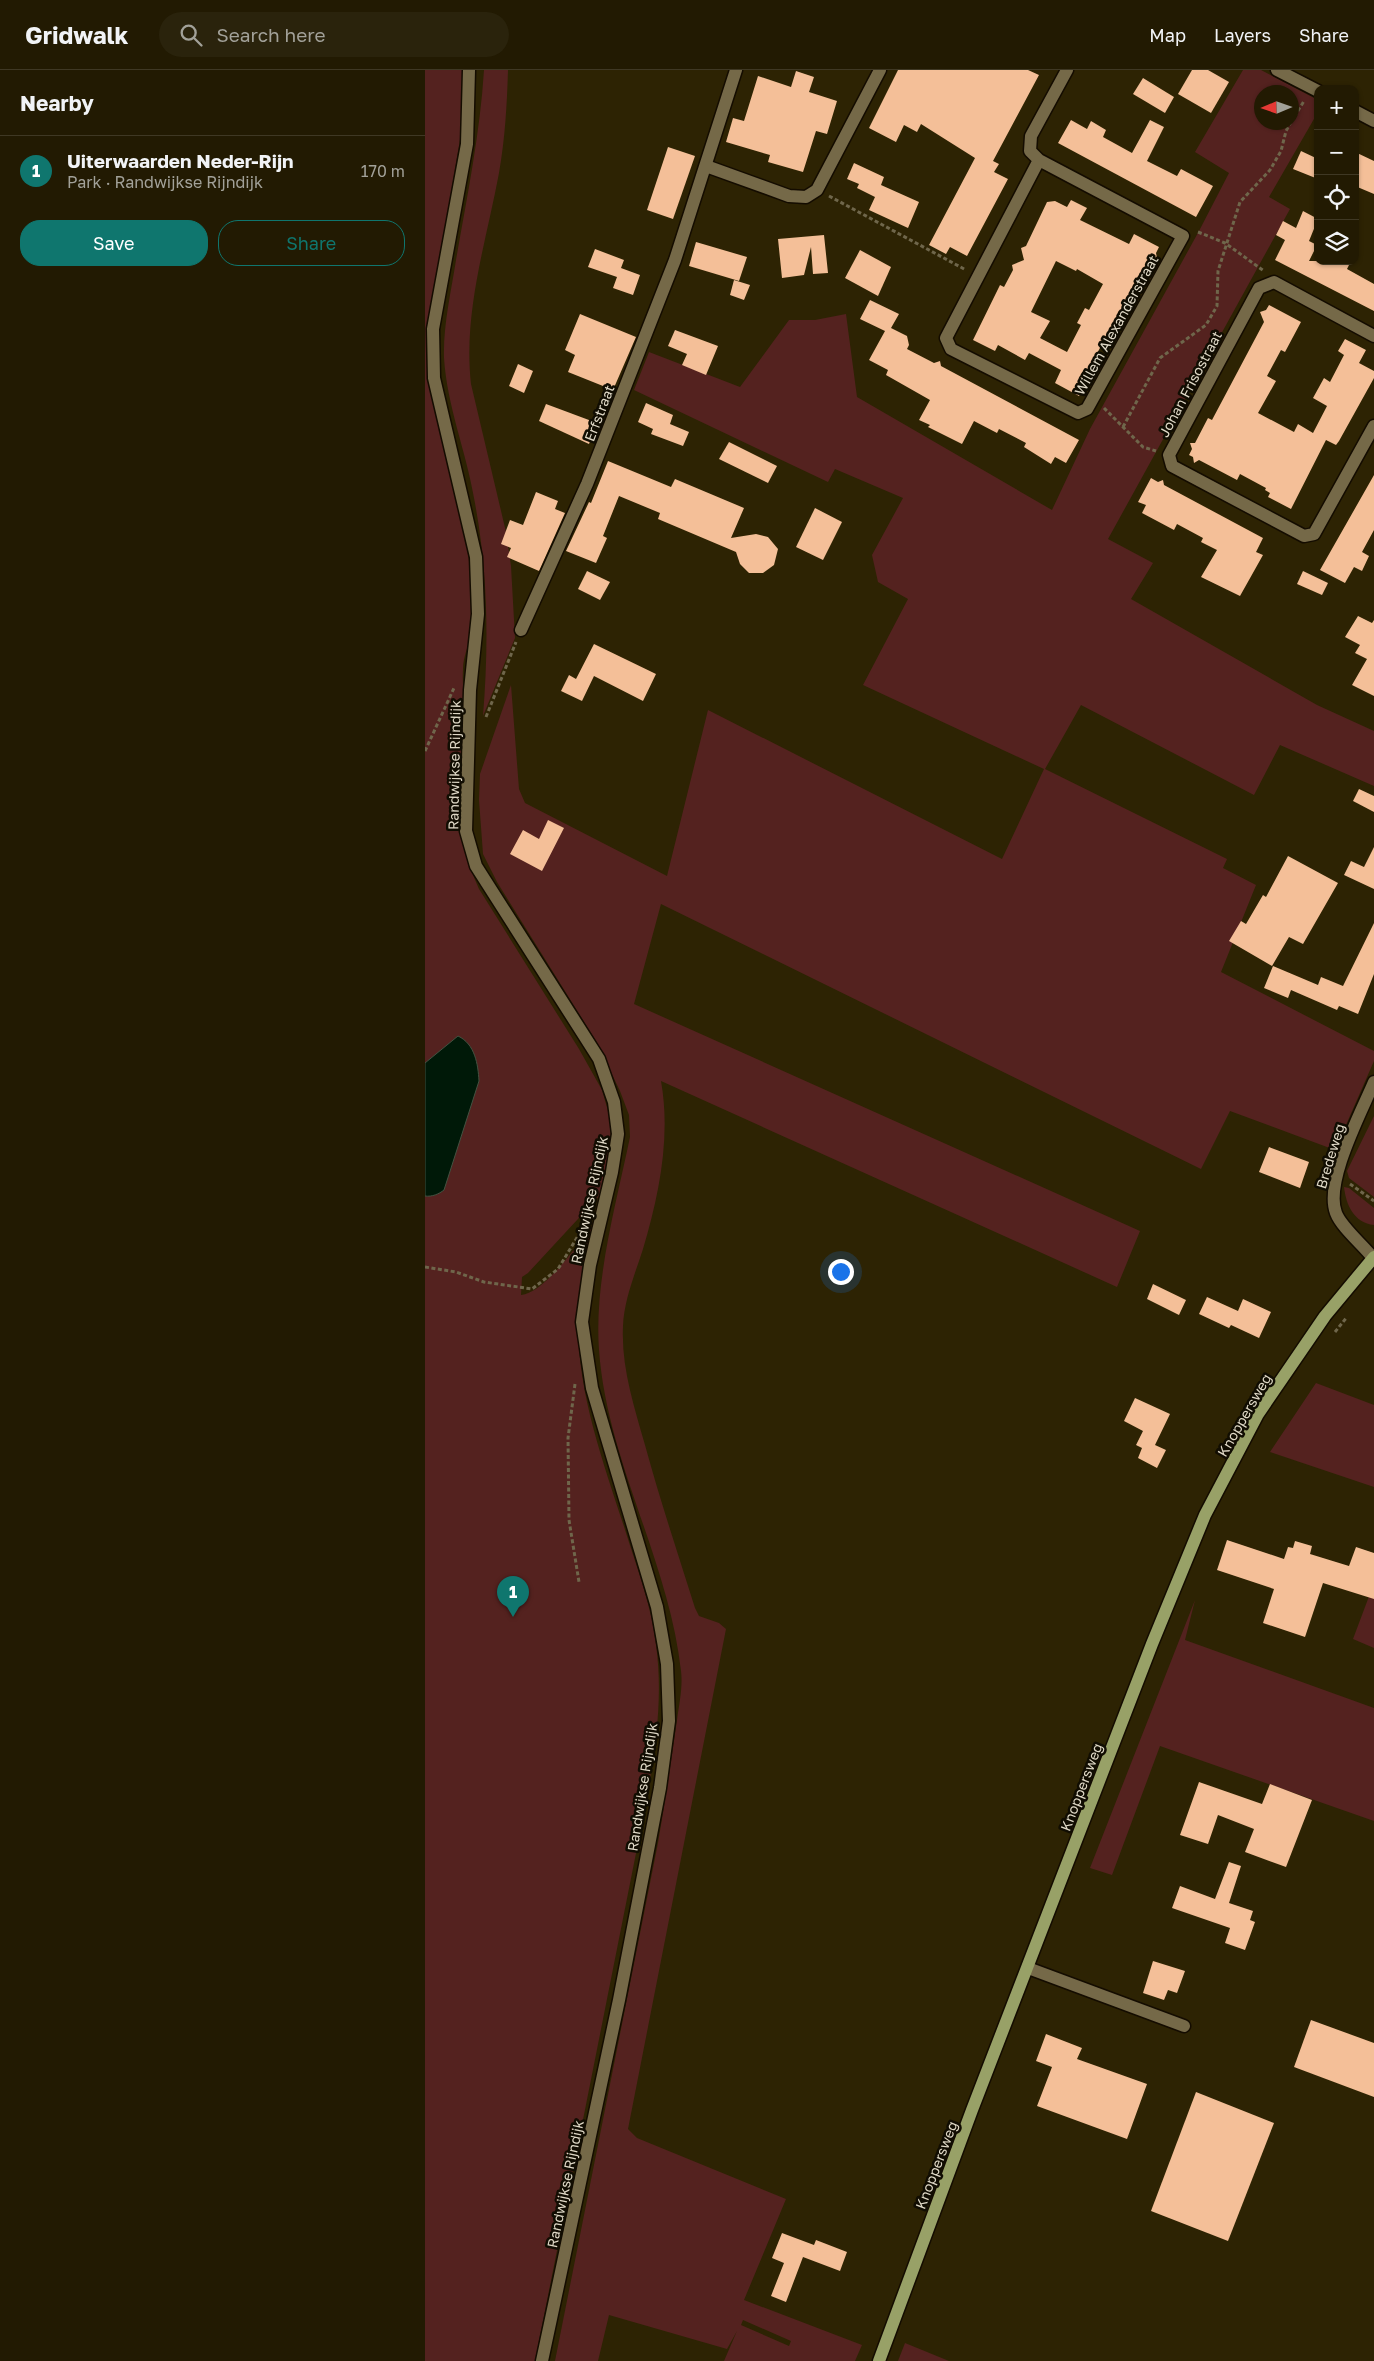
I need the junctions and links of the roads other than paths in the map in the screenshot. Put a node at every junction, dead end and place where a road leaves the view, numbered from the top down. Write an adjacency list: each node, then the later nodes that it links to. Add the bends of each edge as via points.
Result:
1 (469, 70): 19 (street, Randwijkse Rijndijk, via 467,144 433,329 434,378 475,557 478,614 470,690 466,831 476,866 599,1059 614,1102 618,1134 614,1163 590,1264 583,1322 592,1388 657,1607 667,1664 669,1711 660,1788 619,2000)
2 (736, 70): 11 (street, Erfstraat)
3 (880, 70): 11 (street, via 817,190 806,197 789,196)
4 (1067, 70): 10 (street, via 1031,136 1029,150)
5 (1277, 70): 6 (street)
6 (1294, 74): 7 (street)
7 (1314, 90)
8 (1359, 113): 9 (street)
9 (1374, 121)
10 (1039, 160): 10 (street, Willem Alexanderstraat, via 1183,236 1087,409 1078,413 951,348 946,338)
11 (706, 166): 14 (street, Erfstraat, via 675,260 587,484)
12 (1374, 336): 13 (street, Johan Frisostraat, via 1274,282 1259,288 1169,455 1172,466 1303,536 1314,534)
13 (1374, 426)
14 (521, 630)
15 (1374, 1082): 16 (street, Bredeweg, via 1349,1138 1333,1194 1337,1216)
16 (1374, 1257): 17 (main road, Knoppersweg, via 1325,1316 1258,1414 1205,1515)
17 (1028, 1968): 18 (street); 20 (main road, Knoppersweg)
18 (1184, 2026)
19 (542, 2361)
20 (879, 2361)

